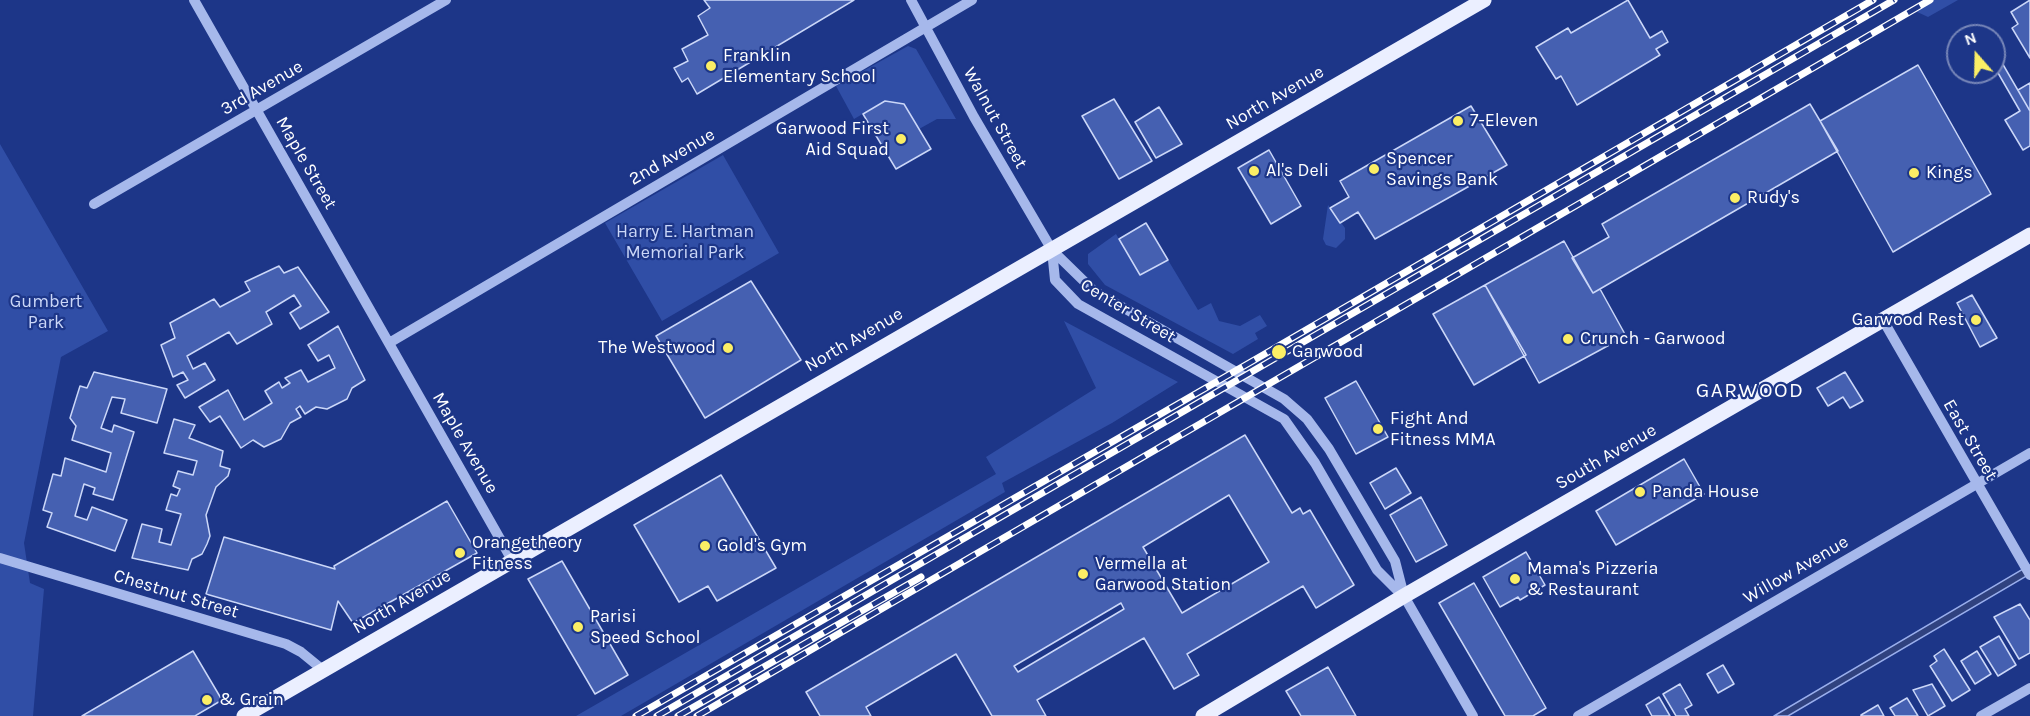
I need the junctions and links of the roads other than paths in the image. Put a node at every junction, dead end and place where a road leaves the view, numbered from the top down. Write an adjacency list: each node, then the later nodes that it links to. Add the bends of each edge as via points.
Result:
1 (194, 0): 7 (street, Maple Street)
2 (446, 0): 7 (street, 3rd Avenue)
3 (911, 0): 6 (street, Walnut Street)
4 (972, 0): 6 (street, 2nd Avenue)
5 (1484, 0): 10 (main road, North Avenue)
6 (927, 27): 10 (street, Walnut Street, via 974,117); 12 (street, 2nd Avenue)
7 (257, 110): 8 (street, 3rd Avenue); 12 (street, Maple Street)
8 (94, 204)
9 (2030, 235): 11 (main road, South Avenue)
10 (1052, 250): 16 (main road, North Avenue); 18 (street, Center Street, via 1094,291 1296,406 1319,434 1395,561); 18 (street, Center Street, via 1055,280 1078,304 1284,418 1377,570)
11 (1883, 320): 14 (street, East Street); 18 (main road, South Avenue)
12 (389, 343): 16 (street, Maple Avenue)
13 (2030, 453): 14 (street, Willow Avenue)
14 (1976, 484): 17 (street, East Street); 24 (street, Willow Avenue)
15 (0, 558): 19 (street, Chestnut Street, via 286,644)
16 (512, 560): 19 (main road, North Avenue)
17 (2030, 575)
18 (1404, 596): 22 (main road, South Avenue); 23 (street, Center Street)
19 (323, 670): 21 (main road, North Avenue)
20 (2030, 688): 25 (street)
21 (244, 716)
22 (1203, 716)
23 (1473, 716)
24 (1578, 716)
25 (1982, 716)

